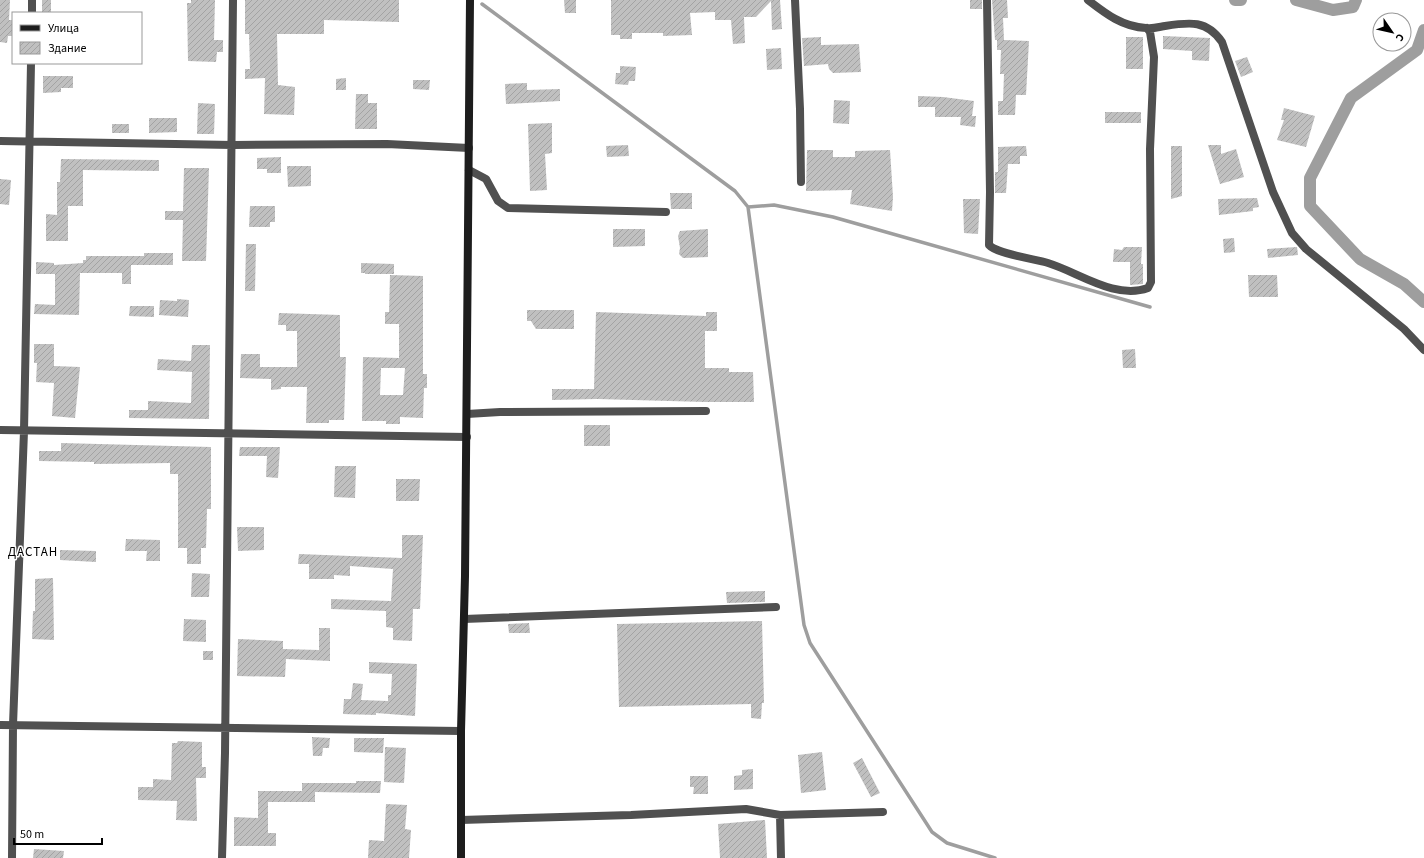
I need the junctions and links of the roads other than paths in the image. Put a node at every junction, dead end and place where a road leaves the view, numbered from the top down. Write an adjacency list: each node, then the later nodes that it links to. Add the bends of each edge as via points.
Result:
1 (32, 0): 7 (street)
2 (233, 0): 12 (street)
3 (470, 0): 13 (main road)
4 (795, 0): 15 (street)
5 (987, 0): 8 (street, via 989,245 998,250 1049,263 1100,284 1126,290 1143,290 1148,288 1151,282 1150,149 1154,57)
6 (1088, 0): 8 (street, via 1120,22)
7 (32, 12)
8 (1147, 28): 17 (street, via 1196,24 1208,27 1218,36 1273,192 1292,233 1306,249 1404,329)
9 (31, 64): 11 (street)
10 (0, 141): 11 (street)
11 (29, 141): 12 (street); 21 (street)
12 (233, 144): 13 (street, via 387,144); 22 (street)
13 (469, 148): 14 (main road)
14 (469, 170): 16 (street, via 486,179 498,201 508,208); 19 (main road)
15 (801, 182)
16 (666, 212)
17 (1424, 350)
18 (706, 411): 19 (street)
19 (467, 414): 23 (main road)
20 (0, 430): 21 (street)
21 (24, 431): 22 (street); 27 (street)
22 (229, 435): 23 (street); 28 (street)
23 (467, 437): 25 (main road)
24 (776, 607): 25 (street)
25 (464, 619): 29 (main road)
26 (0, 725): 27 (street)
27 (13, 725): 28 (street); 33 (street)
28 (225, 727): 29 (street); 34 (street)
29 (461, 731): 32 (main road)
30 (883, 812): 31 (street)
31 (780, 815): 32 (street, via 746,809); 36 (street)
32 (461, 820): 35 (main road)
33 (12, 858)
34 (222, 858)
35 (461, 858)
36 (781, 858)

